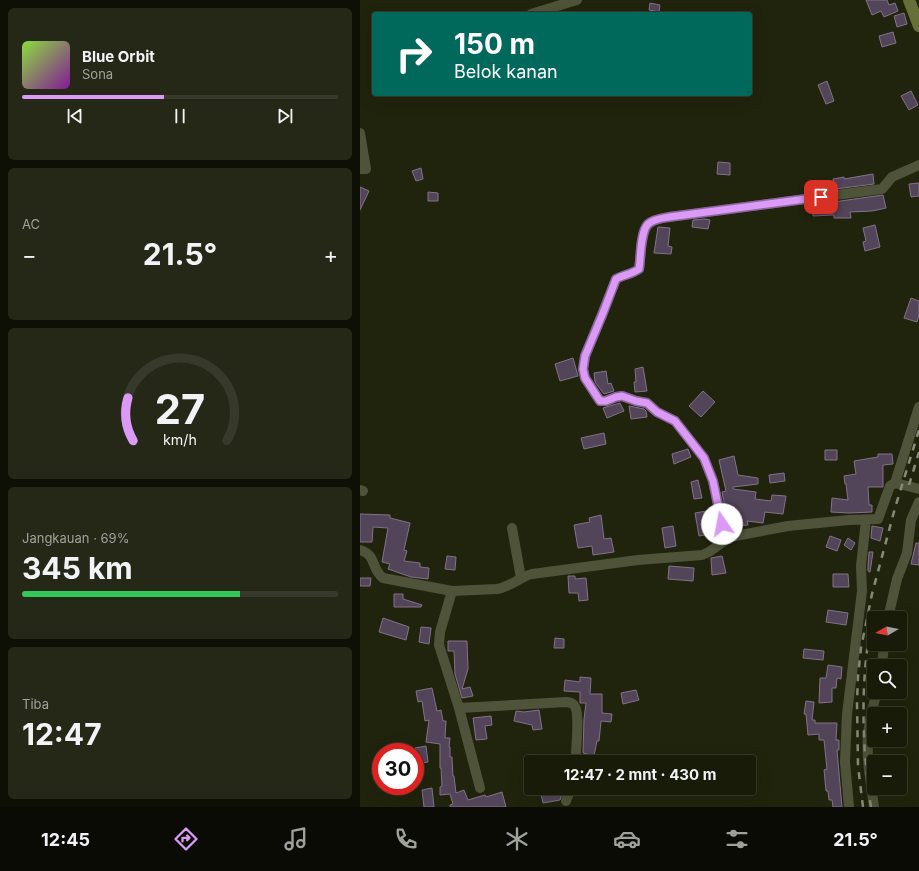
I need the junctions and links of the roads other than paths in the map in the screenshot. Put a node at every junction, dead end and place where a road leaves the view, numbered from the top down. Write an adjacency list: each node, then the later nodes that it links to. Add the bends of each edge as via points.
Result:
1 (577, 0): 3 (street)
2 (909, 0): 4 (main road)
3 (538, 12)
4 (919, 26)
5 (360, 133): 7 (street, via 366,169)
6 (919, 165): 14 (street, via 892,177 882,189 654,221 648,224 646,229 640,250 639,269 616,279 585,356 585,378 600,401 622,396 647,403 657,412 675,421 704,458 713,481)
7 (360, 169)
8 (919, 407): 9 (street)
9 (896, 483): 10 (street); 12 (street, via 890,486 878,519)
10 (919, 489)
11 (919, 502): 18 (street, via 911,520 907,553)
12 (866, 520): 14 (street, via 788,526); 25 (street, via 861,566 862,591 847,714 845,762)
13 (512, 528): 16 (street)
14 (725, 538): 16 (street, via 702,555 595,564 532,574)
15 (360, 550): 17 (street, via 369,554 376,570 383,578)
16 (522, 578): 17 (street, via 503,588)
17 (452, 592): 20 (street, via 438,639)
18 (890, 611)
19 (875, 699): 26 (street, via 868,735 869,773)
20 (459, 708): 21 (street, via 571,703 576,708); 22 (street)
21 (576, 755)
22 (480, 788)
23 (568, 795): 24 (street)
24 (566, 802)
25 (849, 807)
26 (874, 807)

